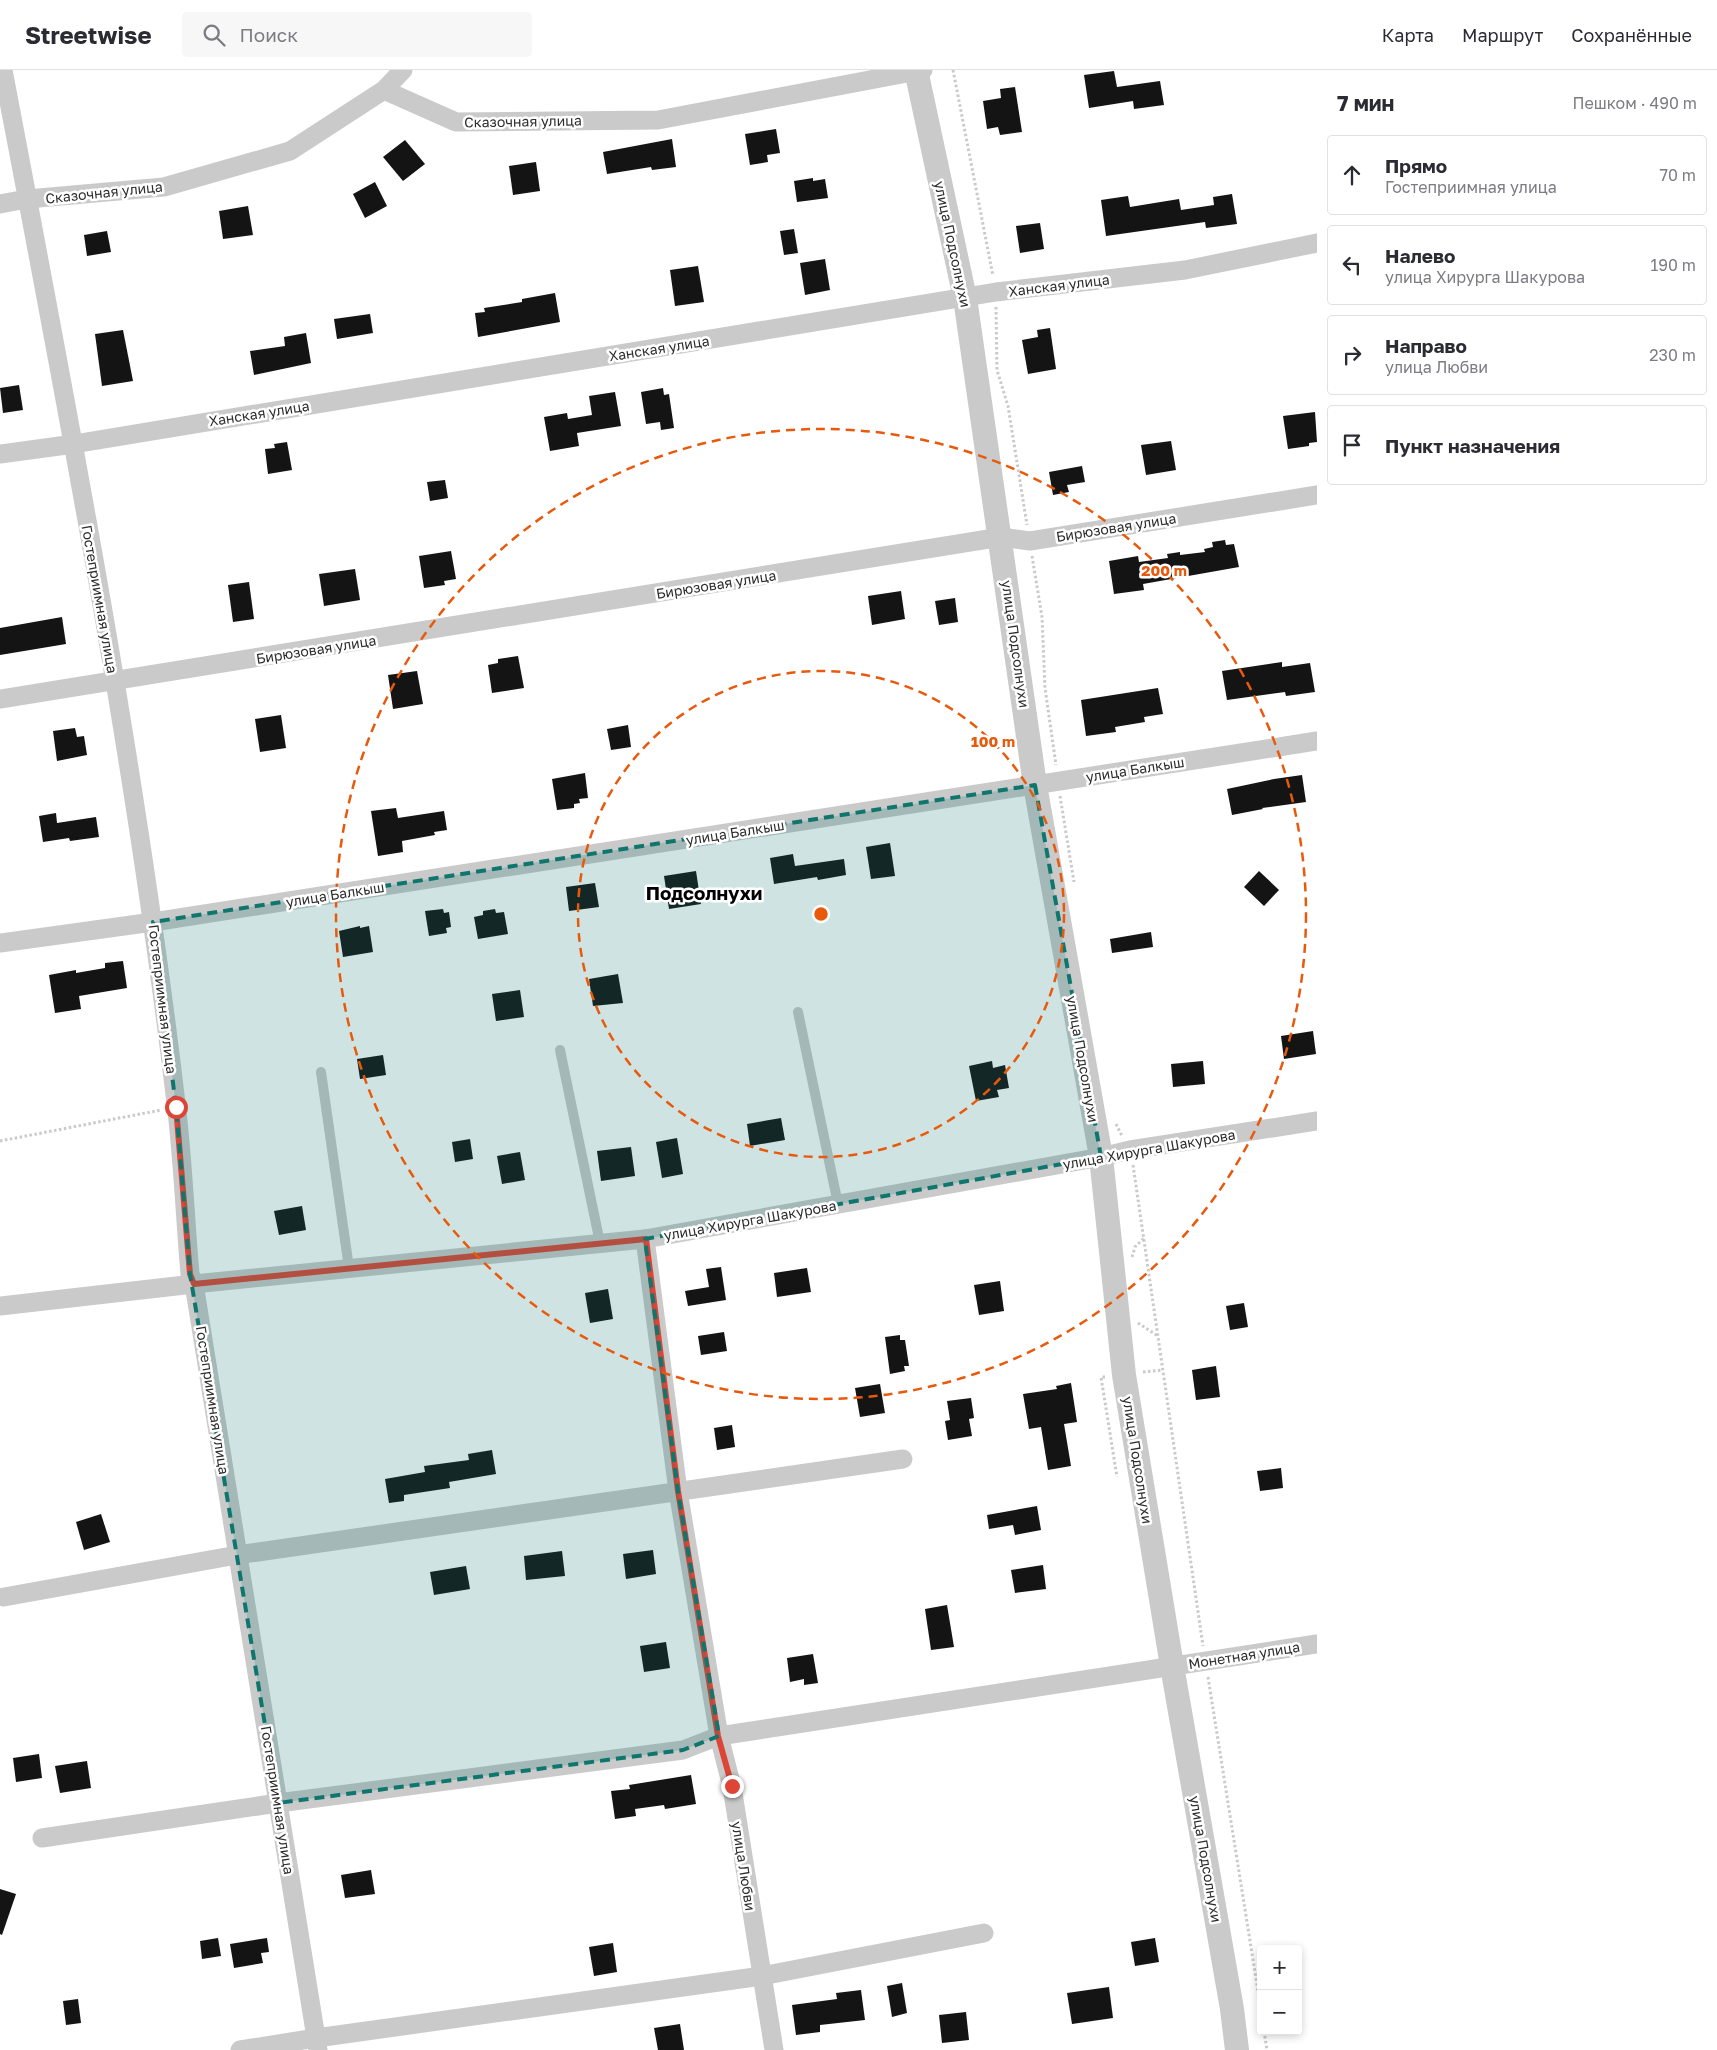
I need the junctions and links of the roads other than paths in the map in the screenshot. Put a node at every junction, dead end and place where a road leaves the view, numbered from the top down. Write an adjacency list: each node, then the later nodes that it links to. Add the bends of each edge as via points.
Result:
1 (2, 70): 5 (street, Гостеприимная улица)
2 (403, 70): 4 (street)
3 (919, 71): 4 (street, Сказочная улица, via 658,120 456,122); 8 (street, улица Подсолнухи)
4 (384, 90): 5 (street, Сказочная улица, via 290,151 164,187)
5 (27, 199): 6 (street, Сказочная улица); 9 (street, Гостеприимная улица)
6 (0, 204)
7 (1317, 242): 8 (street, Ханская улица, via 1185,270)
8 (964, 298): 9 (street, Ханская улица); 12 (street, улица Подсолнухи)
9 (74, 444): 10 (street, Ханская улица); 13 (street, Гостеприимная улица)
10 (0, 454)
11 (1317, 495): 12 (street, Бирюзовая улица, via 1030,541)
12 (1001, 537): 13 (street, Бирюзовая улица); 16 (street, улица Подсолнухи)
13 (114, 682): 14 (street, Бирюзовая улица); 17 (street, Гостеприимная улица)
14 (0, 699)
15 (1317, 741): 16 (street, улица Балкыш)
16 (1047, 783): 17 (street, улица Балкыш); 23 (street, улица Подсолнухи)
17 (153, 922): 18 (street, улица Балкыш); 28 (street, Гостеприимная улица, via 176,1107 190,1274)
18 (0, 943)
19 (798, 1012): 24 (lane)
20 (560, 1050): 26 (lane)
21 (321, 1072): 27 (lane)
22 (1317, 1121): 23 (street, улица Хирурга Шакурова)
23 (1101, 1157): 24 (street, улица Хирурга Шакурова); 35 (street, улица Подсолнухи, via 1124,1375)
24 (838, 1204): 25 (street, улица Хирурга Шакурова)
25 (646, 1239): 26 (street, улица Хирурга Шакурова); 31 (street, улица Любви)
26 (600, 1243): 27 (street, улица Хирурга Шакурова)
27 (349, 1268): 28 (street, улица Хирурга Шакурова)
28 (194, 1284): 29 (street, улица Хирурга Шакурова); 32 (street, Гостеприимная улица)
29 (0, 1306)
30 (903, 1459): 31 (street)
31 (678, 1491): 32 (street); 36 (street, улица Любви)
32 (238, 1555): 33 (street); 37 (street, Гостеприимная улица)
33 (4, 1597)
34 (1317, 1644): 35 (street, Монетная улица)
35 (1172, 1666): 36 (street, Монетная улица); 44 (street, улица Подсолнухи)
36 (718, 1736): 37 (street, Монетная улица, via 683,1750); 40 (street, улица Любви, via 732,1786)
37 (278, 1803): 38 (street, Монетная улица); 41 (street, Гостеприимная улица)
38 (42, 1838)
39 (984, 1933): 40 (street)
40 (762, 1976): 41 (street); 43 (street, улица Любви)
41 (317, 2044): 42 (street)
42 (240, 2050)
43 (774, 2050)
44 (1237, 2050)

